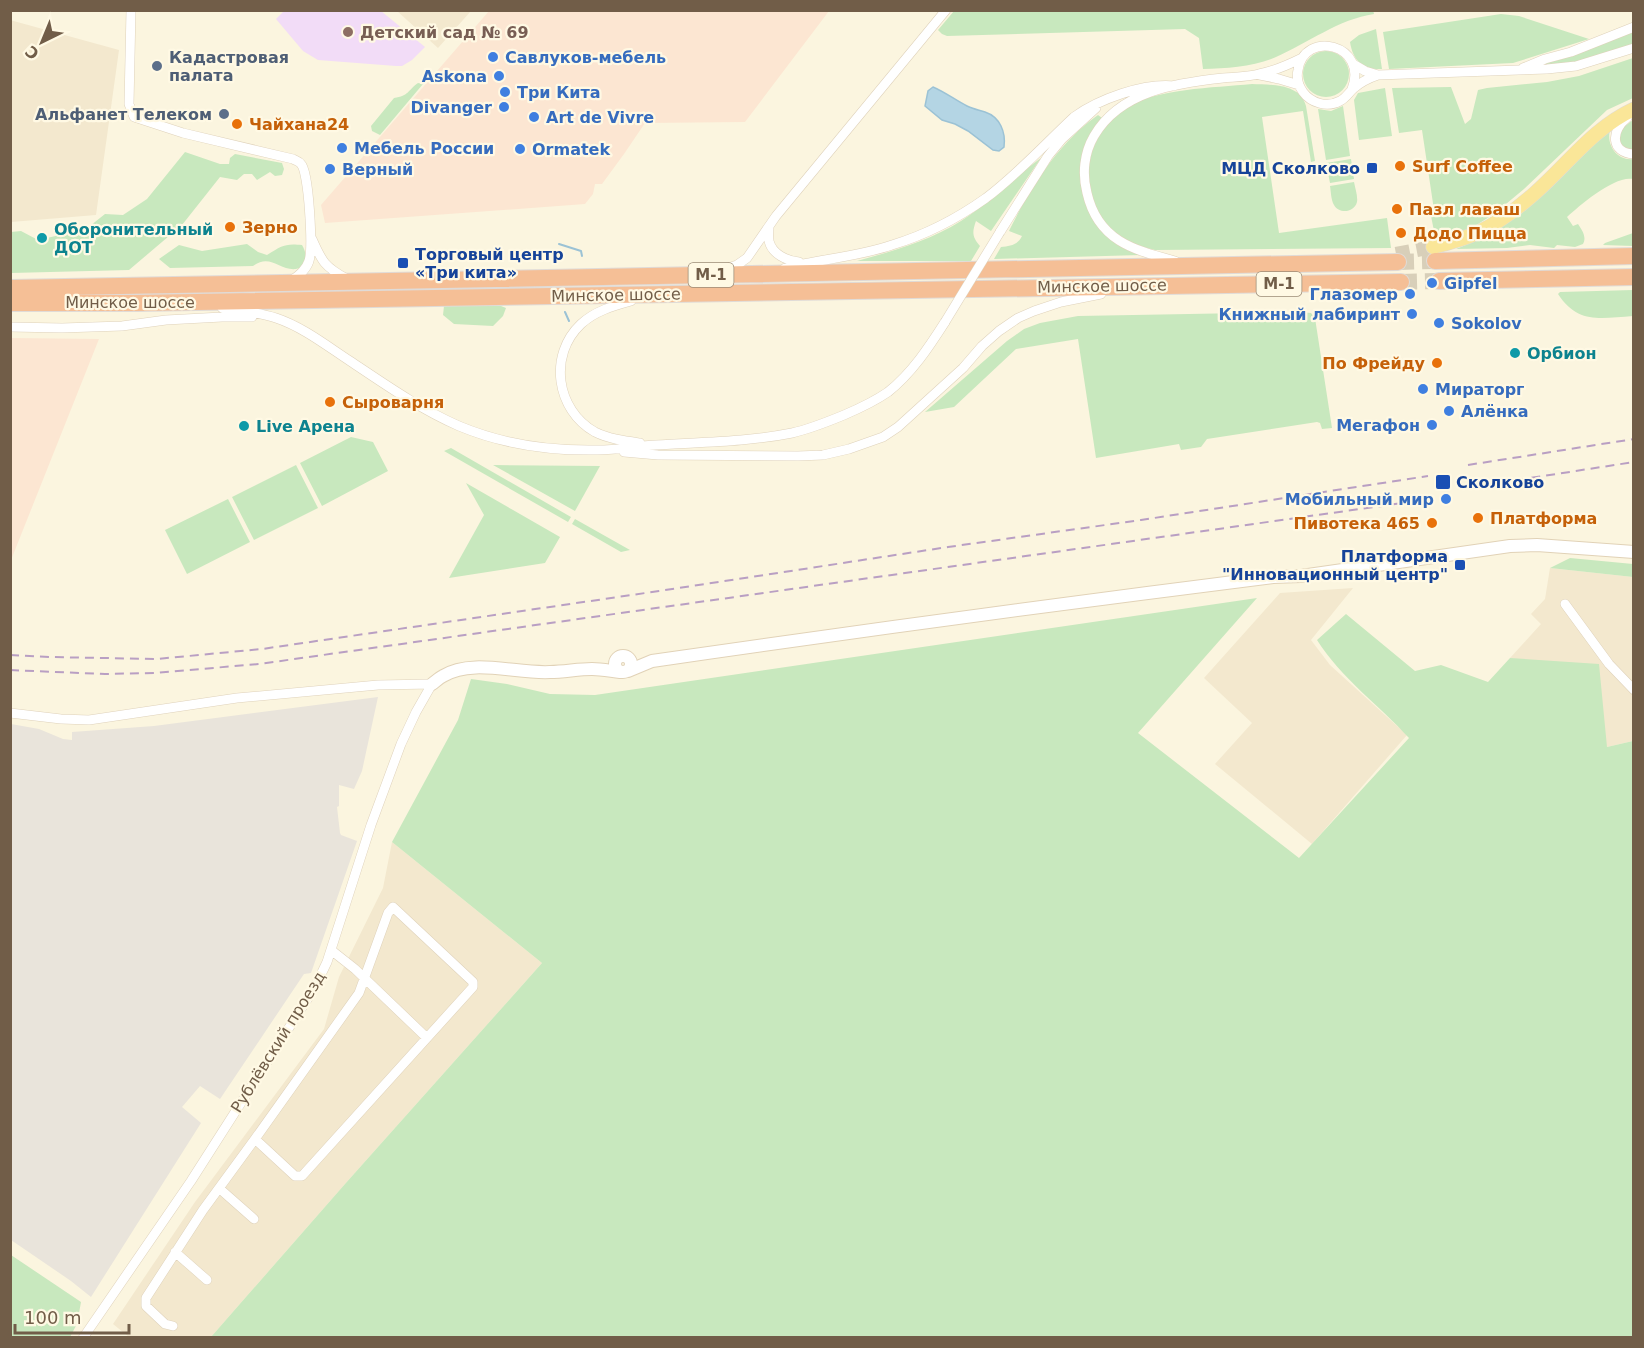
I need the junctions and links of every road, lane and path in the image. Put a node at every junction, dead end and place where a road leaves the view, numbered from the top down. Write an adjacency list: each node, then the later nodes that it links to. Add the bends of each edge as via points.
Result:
1 (131, 10): 17 (street, via 129,104 134,117 302,164)
2 (946, 10): 16 (street)
3 (1634, 27): 7 (street)
4 (1634, 48): 7 (street, via 1576,66)
5 (1302, 58): 6 (street, via 1316,47 1334,46 1349,56); 8 (street); 10 (street)
6 (1353, 64): 9 (street); 12 (street, via 1356,72)
7 (1516, 70): 9 (street)
8 (1257, 75): 10 (street); 11 (street)
9 (1378, 75): 12 (street)
10 (1299, 85): 12 (street, via 1312,100 1326,104 1340,101)
11 (1174, 86): 13 (street, via 1145,87); 22 (street, via 1132,100 1102,124 1086,156 1084,182 1092,209 1113,237 1136,250)
12 (1352, 89)
13 (1103, 102): 21 (street, via 1074,117 986,198 956,216 890,246); 37 (street, bridge, via 1048,156 924,355 887,392 856,410 793,433 749,440)
14 (1634, 111): 15 (street, via 1618,126 1615,136 1619,148); 18 (main road, via 1591,137 1537,192 1510,213)
15 (1634, 154)
16 (769, 226): 21 (street, via 769,241 774,250 784,258); 24 (street, via 747,258)
17 (311, 237): 27 (street, via 305,270); 28 (street, via 328,268)
18 (1434, 254): 19 (highway)
19 (1634, 256)
20 (1397, 258): 22 (highway, Минское шоссе / М-1)
21 (809, 262): 23 (street)
22 (1195, 265): 23 (highway, Минское шоссе / М-1)
23 (756, 274): 24 (highway, Минское шоссе / М-1)
24 (703, 275): 28 (highway, Минское шоссе / М-1)
25 (1634, 277): 26 (highway)
26 (1439, 281)
27 (289, 282): 28 (highway, Минское шоссе / М-1); 31 (highway, Минское шоссе / М-1)
28 (352, 282)
29 (1401, 282): 30 (highway, Минское шоссе / М-1)
30 (1157, 285): 32 (highway, Минское шоссе / М-1); 38 (street, via 1061,302 1018,318 982,346 898,427 849,449 798,456 658,455)
31 (10, 288)
32 (656, 293): 33 (highway, Минское шоссе / М-1); 37 (street, via 613,306 580,325 565,349 560,375 566,402 595,432)
33 (160, 302): 34 (highway, Минское шоссе / М-1); 36 (street, via 258,313)
34 (10, 303)
35 (10, 327): 36 (street, via 122,326 178,319 254,317)
36 (306, 333): 38 (street, via 403,397 461,427 519,443)
37 (654, 445): 38 (street)
38 (599, 450)
39 (1634, 552): 42 (street, via 1510,546 1301,576 1076,601)
40 (1565, 604): 46 (street, via 1608,664)
41 (622, 657): 42 (street); 43 (street); 44 (street, via 631,663)
42 (652, 661): 44 (street)
43 (591, 669): 44 (street); 45 (street, via 523,672 468,668 443,675)
44 (624, 671)
45 (432, 684): 47 (street, via 237,698 89,720); 48 (street, Рублёвский проезд, via 401,744)
46 (1634, 690)
47 (10, 712)
48 (331, 950): 49 (street); 57 (street, Рублёвский проезд, via 299,1013)
49 (364, 977): 50 (street); 50 (street, via 393,907 473,981 473,987); 51 (street, via 359,993)
50 (427, 1038): 51 (street, via 302,1176 295,1176)
51 (255, 1139): 52 (street)
52 (220, 1188): 53 (street); 54 (street)
53 (254, 1219)
54 (175, 1252): 55 (street); 56 (street, via 146,1298 146,1306)
55 (207, 1280)
56 (172, 1326)
57 (83, 1338)

